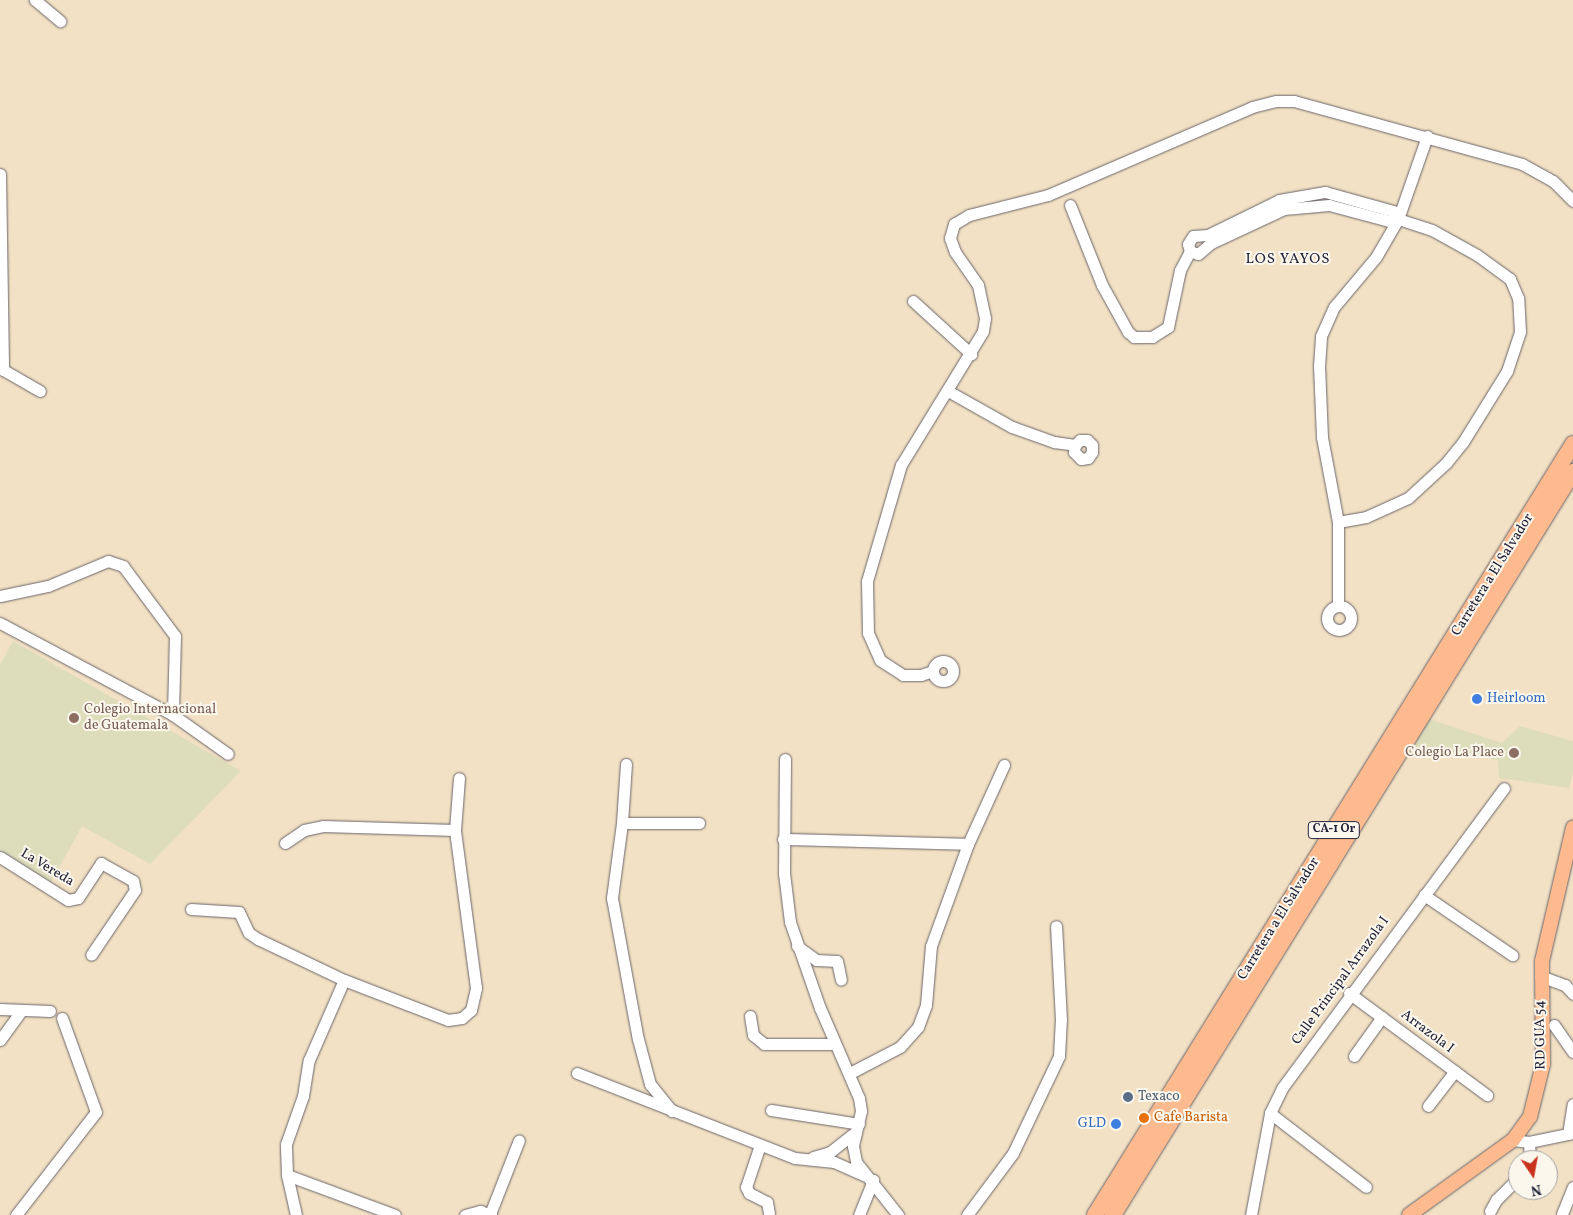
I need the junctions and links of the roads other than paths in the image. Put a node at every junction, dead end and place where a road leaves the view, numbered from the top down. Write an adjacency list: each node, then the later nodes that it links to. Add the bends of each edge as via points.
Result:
1 (35, 0): 2 (street)
2 (60, 21)
3 (1427, 136): 5 (street, via 1533,168 1553,181); 7 (street); 9 (street, via 1294,102 1276,101 1252,107 1048,195 968,215 954,224 950,238 955,252 978,285 984,306 983,331)
4 (0, 174): 10 (street)
5 (1573, 201)
6 (1070, 205): 7 (street, via 1102,285 1128,332 1134,336 1152,337 1168,327 1180,270 1193,236 1208,235 1279,200 1325,192 1393,211)
7 (1398, 219): 16 (street, via 1376,257 1334,307 1321,336 1322,437); 16 (street, via 1432,230 1470,250 1510,279 1518,298 1520,332 1507,371 1485,409 1446,463 1408,498 1390,508)
8 (913, 302): 9 (street)
9 (971, 354): 11 (street)
10 (2, 369): 12 (street)
11 (948, 390): 14 (street, via 1012,426 1054,442); 20 (street, via 902,465 866,580 868,633 880,660 903,675)
12 (40, 391)
13 (1573, 444): 91 (highway, Carretera a El Salvador / CA-1 Or)
14 (1075, 445)
15 (1573, 472): 92 (highway, Carretera a El Salvador / CA-1 Or)
16 (1338, 522): 18 (street)
17 (0, 596): 21 (street, via 48,586 108,561 123,566 175,636)
18 (1338, 606)
19 (0, 623): 21 (street)
20 (933, 671)
21 (173, 715): 22 (street)
22 (228, 754)
23 (785, 759): 32 (street)
24 (626, 764): 28 (street)
25 (1004, 766): 34 (street)
26 (459, 778): 31 (street)
27 (1504, 788): 36 (street, Calle Principal Arrazola I)
28 (622, 823): 29 (street); 65 (street, via 612,898 638,1039 650,1084)
29 (699, 823)
30 (1573, 828): 42 (main road, RD GUA 54)
31 (455, 830): 33 (street, via 323,826 304,830); 43 (street, via 476,988 471,1010 452,1021)
32 (783, 839): 34 (street); 39 (street, via 785,883)
33 (285, 843)
34 (968, 844): 60 (street, via 931,946 926,1005 918,1027 900,1047)
35 (0, 857): 40 (street, La Vereda, via 68,900 78,898 101,864 136,885)
36 (1424, 895): 41 (street); 45 (street, Calle Principal Arrazola I)
37 (191, 909): 43 (street, via 239,912 249,933 258,939)
38 (1056, 926): 90 (street, via 1061,1020 1059,1056 1013,1153)
39 (797, 946): 44 (street, via 816,960 838,961); 55 (street)
40 (91, 955)
41 (1512, 955)
42 (1540, 976): 46 (street, via 1565,985); 70 (main road, RD GUA 54, via 1544,1044 1541,1081 1530,1117)
43 (344, 980): 75 (street, via 309,1060 302,1096 286,1144)
44 (841, 980)
45 (1349, 993): 51 (street, Arrazola I); 66 (street, Calle Principal Arrazola I, via 1282,1088)
46 (1573, 994)
47 (0, 1009): 48 (street)
48 (22, 1010): 49 (street); 54 (street)
49 (50, 1011)
50 (750, 1016): 55 (street, via 752,1035 764,1044)
51 (1382, 1017): 57 (street); 58 (street, Arrazola I)
52 (62, 1018): 83 (street, via 96,1112)
53 (1554, 1025): 56 (street)
54 (0, 1040)
55 (834, 1044): 60 (street)
56 (1573, 1052)
57 (1354, 1056)
58 (1455, 1071): 61 (street, Arrazola I); 63 (street)
59 (577, 1073): 65 (street)
60 (850, 1074): 67 (street, via 859,1098)
61 (1487, 1095)
62 (1573, 1104): 68 (street)
63 (1428, 1106)
64 (771, 1110): 67 (street)
65 (672, 1111): 72 (street)
66 (1270, 1113): 77 (street); 93 (street, Calle Principal Arrazola I)
67 (857, 1129): 74 (street, via 830,1152); 76 (street, via 856,1162)
68 (1571, 1134): 71 (street)
69 (519, 1140): 87 (street)
70 (1513, 1140): 71 (street); 94 (main road, RD GUA 54)
71 (1529, 1142): 73 (street)
72 (760, 1145): 74 (street, via 795,1158); 80 (street, via 746,1188 767,1202)
73 (1529, 1150)
74 (809, 1158): 76 (street, via 834,1162)
75 (287, 1175): 84 (street); 85 (street)
76 (873, 1180): 88 (street); 89 (street)
77 (1366, 1187)
78 (1573, 1187): 82 (street)
79 (1508, 1188): 81 (street, via 1496,1200)
80 (769, 1213)
81 (1490, 1214)
82 (1562, 1214)
83 (16, 1215)
84 (296, 1215)
85 (395, 1215)
86 (465, 1215): 87 (street, via 480,1211)
87 (491, 1215)
88 (859, 1215)
89 (898, 1215)
90 (967, 1215)
91 (1094, 1215)
92 (1113, 1215)
93 (1251, 1215)
94 (1409, 1215)

